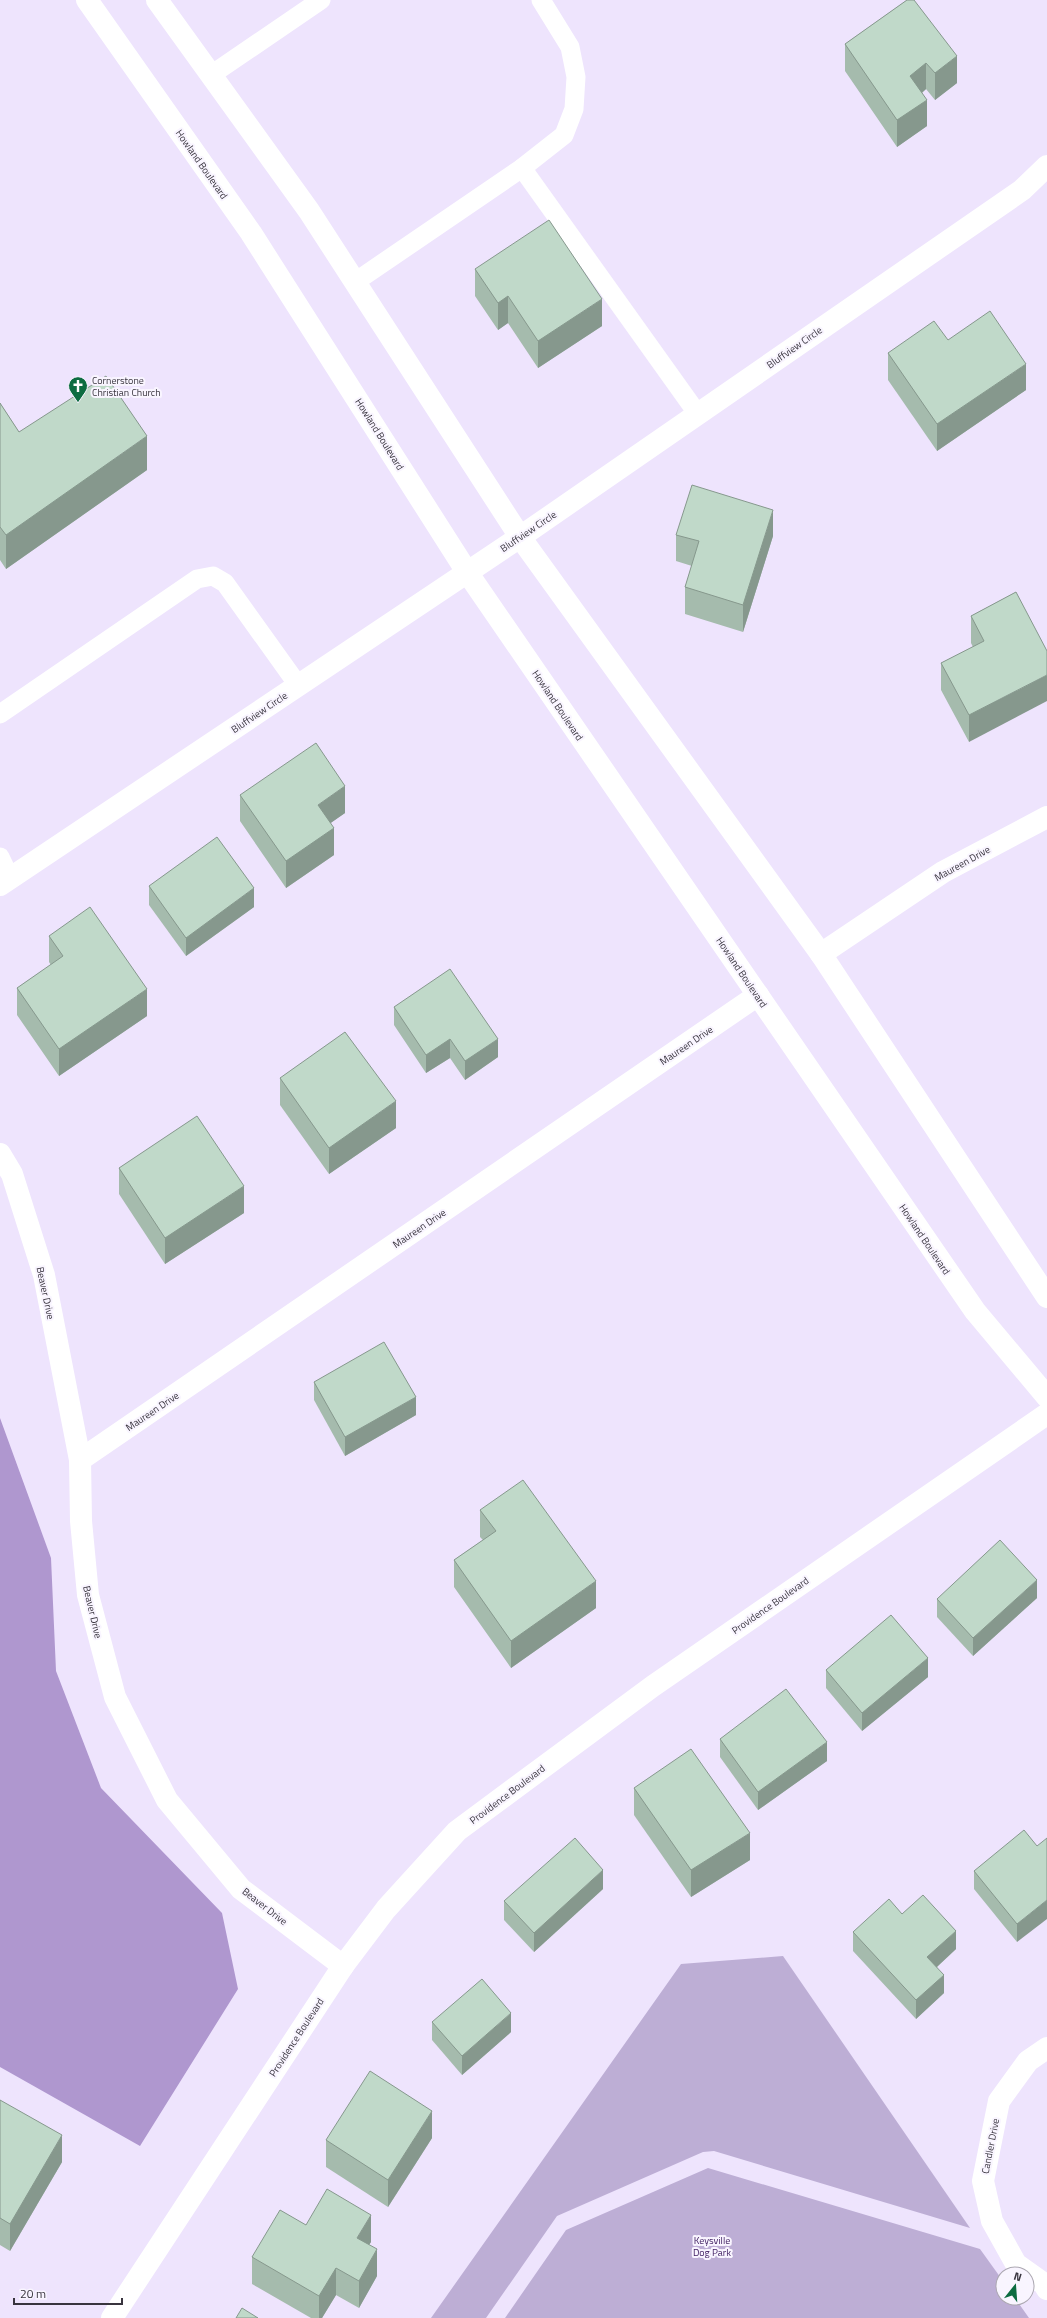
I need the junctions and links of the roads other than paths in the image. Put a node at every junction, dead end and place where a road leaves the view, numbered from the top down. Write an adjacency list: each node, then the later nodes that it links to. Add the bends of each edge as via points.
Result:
1 (87, 0): 11 (main road, Howland Boulevard, via 251,233)
2 (157, 0): 5 (main road)
3 (321, 0): 5 (lane)
4 (541, 0): 7 (lane, via 570,47 576,77 574,109 564,135)
5 (211, 75): 8 (main road, via 309,211)
6 (1047, 166): 9 (main road, Bluffview Circle, via 1022,190)
7 (522, 168): 8 (lane); 9 (lane)
8 (355, 282): 10 (main road)
9 (698, 413): 10 (main road, Bluffview Circle)
10 (520, 536): 11 (main road, Bluffview Circle); 17 (main road)
11 (467, 572): 12 (main road, Bluffview Circle); 18 (main road, Howland Boulevard)
12 (298, 685): 13 (lane, via 225,583 213,576 197,579); 16 (main road, Bluffview Circle)
13 (2, 708)
14 (1047, 817): 17 (main road, Maureen Drive, via 944,872)
15 (0, 857): 16 (lane)
16 (5, 882)
17 (821, 954): 20 (main road)
18 (758, 995): 21 (main road, Howland Boulevard, via 975,1311); 23 (main road, Maureen Drive)
19 (0, 1154): 23 (main road, Beaver Drive, via 12,1174 44,1275)
20 (1047, 1297)
21 (1047, 1397)
22 (1047, 1414): 24 (main road, Providence Boulevard, via 653,1686 457,1831 386,1909)
23 (80, 1460): 24 (main road, Beaver Drive, via 81,1521 88,1595 115,1698 167,1800 242,1889)
24 (343, 1966): 27 (main road, Providence Boulevard)
25 (1047, 2048): 26 (main road, Candler Drive, via 1028,2061 999,2101 983,2181 992,2221 1016,2264 1044,2284)
26 (1047, 2289)
27 (112, 2318)

